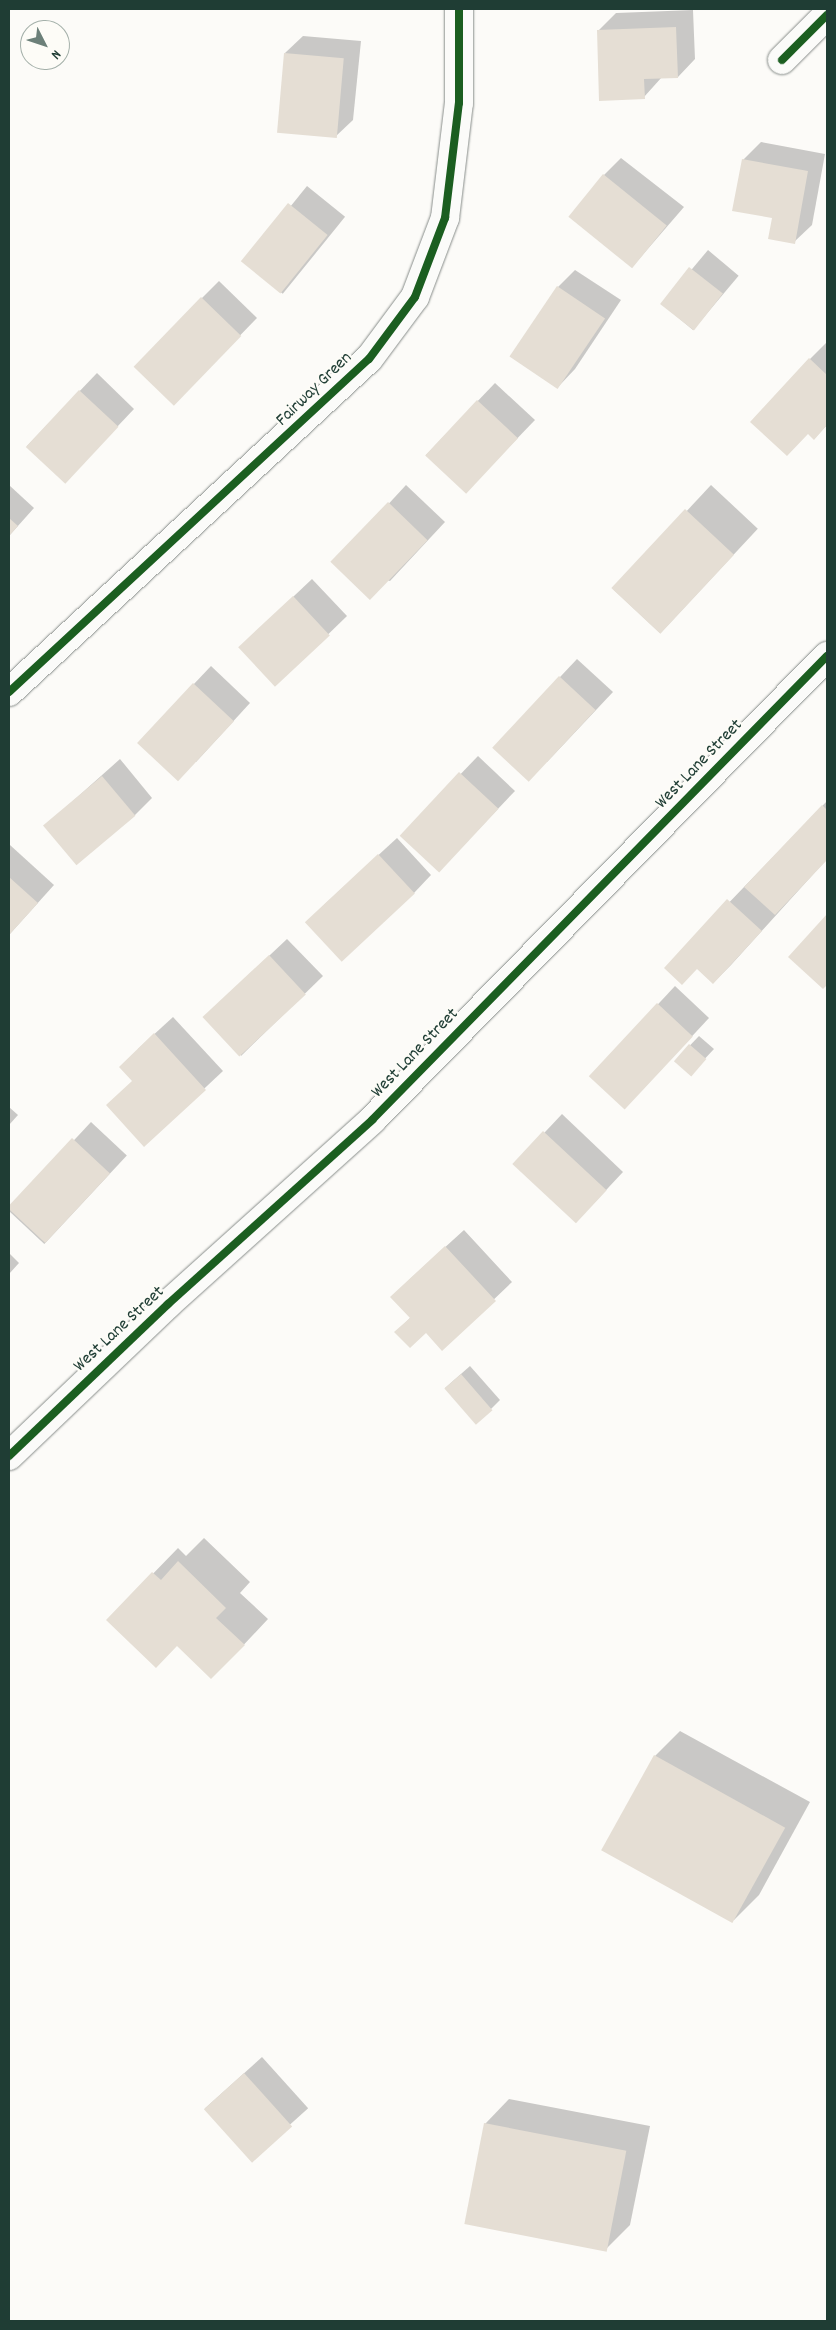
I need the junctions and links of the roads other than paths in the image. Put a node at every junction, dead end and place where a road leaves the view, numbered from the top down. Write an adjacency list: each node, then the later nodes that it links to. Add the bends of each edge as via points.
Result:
1 (459, 10): 5 (street, Fairway Green, via 459,103 444,218 415,297 369,360)
2 (827, 15): 3 (street)
3 (782, 60)
4 (827, 656): 6 (street, West Lane Street, via 372,1120 168,1304)
5 (9, 692)
6 (9, 1456)

